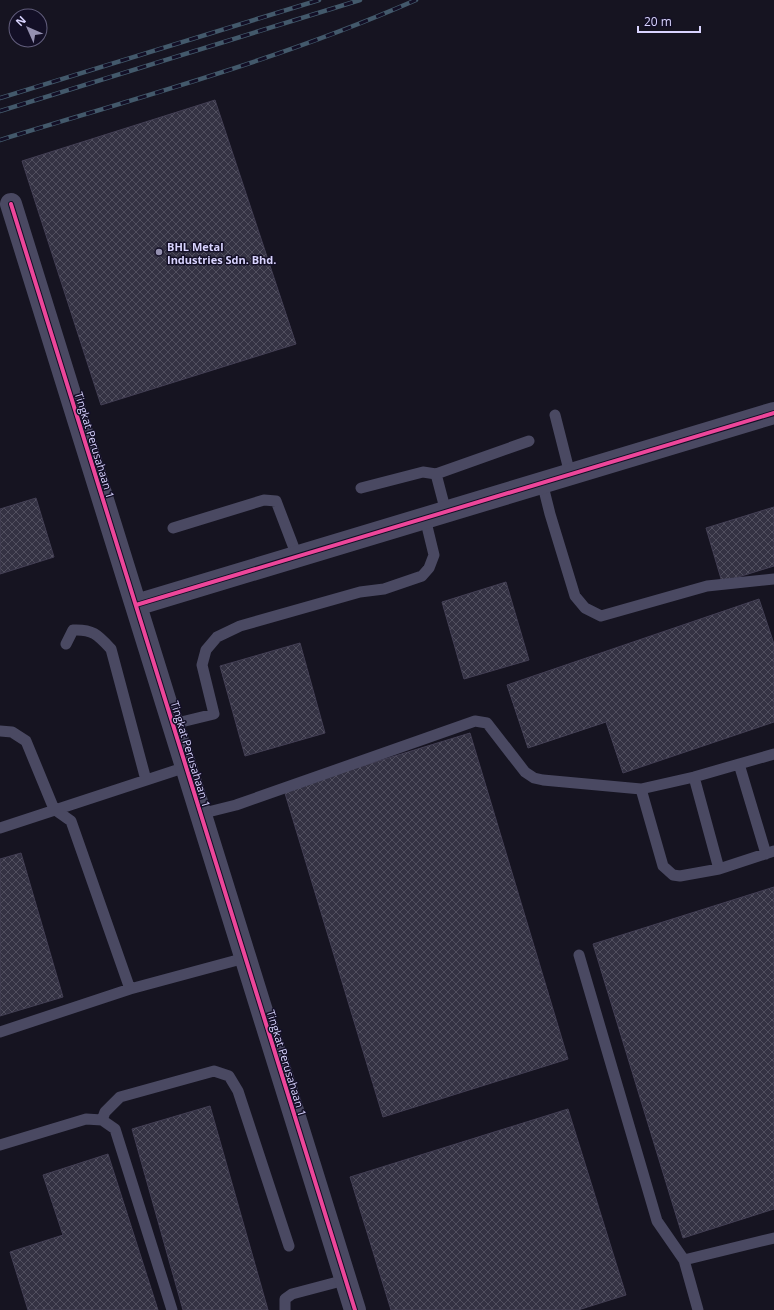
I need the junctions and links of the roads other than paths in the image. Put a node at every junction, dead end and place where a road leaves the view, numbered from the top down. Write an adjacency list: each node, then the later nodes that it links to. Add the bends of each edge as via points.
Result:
1 (10, 204): 13 (street, Tingkat Perusahaan 1)
2 (774, 413): 6 (street)
3 (555, 415): 6 (lane)
4 (529, 441): 5 (lane)
5 (436, 474): 8 (lane, via 423,472); 9 (lane)
6 (570, 474): 7 (street)
7 (542, 482): 9 (street); 12 (lane, via 575,596 585,608 600,616 707,586)
8 (362, 488)
9 (436, 515): 11 (street); 15 (lane, via 434,555 429,568 422,576 384,589 360,592 240,626 217,637 206,650 202,665 215,713)
10 (173, 528): 11 (lane, via 264,500 276,501)
11 (297, 556): 13 (street)
12 (774, 579)
13 (136, 605): 15 (street, Tingkat Perusahaan 1)
14 (66, 644): 21 (lane, via 73,630 88,629 111,649)
15 (173, 724): 19 (street, Tingkat Perusahaan 1)
16 (0, 731): 23 (lane, via 12,732 26,742)
17 (774, 754): 18 (lane)
18 (739, 764): 20 (lane); 26 (lane)
19 (186, 767): 21 (lane); 24 (street, Tingkat Perusahaan 1)
20 (694, 777): 22 (lane); 27 (lane)
21 (146, 780): 23 (lane)
22 (641, 789): 24 (lane, via 534,778 524,772 487,723 475,721 236,805); 27 (lane, via 663,866 667,872 680,876)
23 (54, 809): 25 (lane); 30 (lane, via 71,821)
24 (200, 814): 29 (street, Tingkat Perusahaan 1)
25 (0, 828)
26 (770, 852): 27 (lane)
27 (719, 869)
28 (579, 955): 36 (lane, via 657,1221)
29 (245, 958): 30 (lane); 37 (street, Tingkat Perusahaan 1)
30 (130, 989): 31 (lane)
31 (0, 1032)
32 (102, 1120): 33 (lane, via 86,1119); 35 (lane, via 105,1112 120,1098 214,1071 229,1076 238,1091); 38 (lane, via 114,1129)
33 (0, 1145)
34 (774, 1238): 36 (lane)
35 (289, 1246)
36 (684, 1260): 41 (lane)
37 (345, 1280): 39 (lane, via 292,1294 286,1299); 40 (street, Tingkat Perusahaan 1)
38 (172, 1310)
39 (285, 1310)
40 (355, 1310)
41 (698, 1310)

